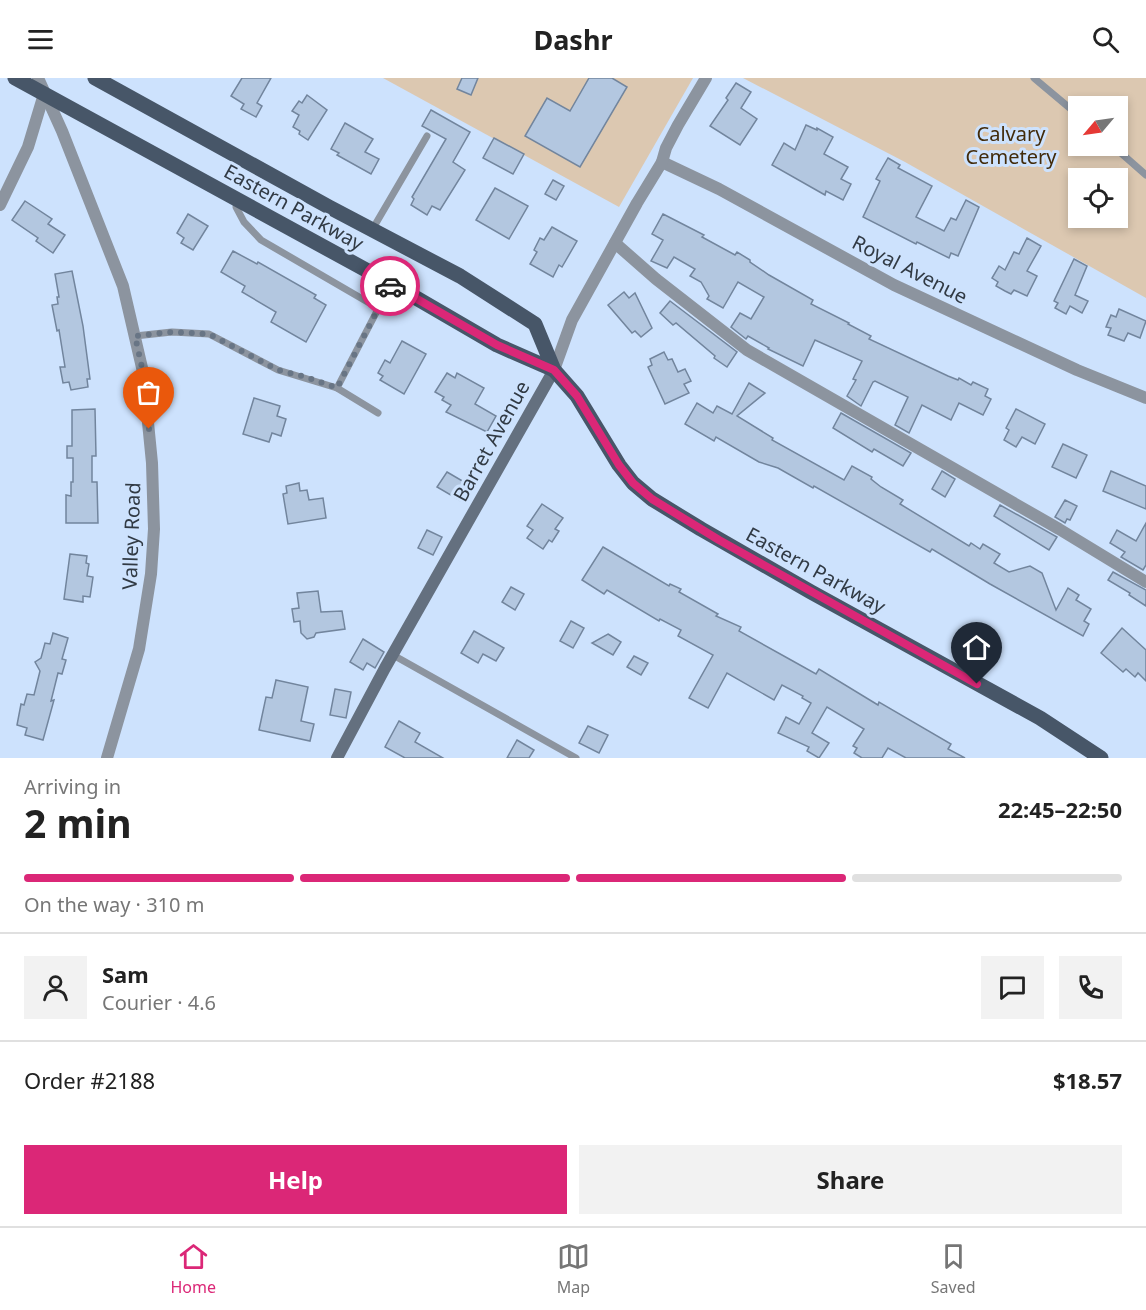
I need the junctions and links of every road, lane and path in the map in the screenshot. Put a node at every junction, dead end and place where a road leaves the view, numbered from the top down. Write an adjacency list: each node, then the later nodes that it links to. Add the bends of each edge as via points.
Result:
1 (15, 78): 6 (main road, Eastern Parkway)
2 (38, 78): 6 (street, Valley Road)
3 (95, 78): 14 (main road, Eastern Parkway)
4 (706, 78): 10 (street, Barret Avenue)
5 (1034, 78): 7 (lane)
6 (44, 94): 12 (main road, Eastern Parkway); 13 (street, via 28,147); 18 (street, Valley Road, via 123,286)
7 (1068, 107)
8 (427, 136): 14 (lane)
9 (1124, 156): 11 (lane)
10 (662, 162): 15 (street, Barret Avenue); 21 (street, Royal Avenue, via 904,290)
11 (1146, 175)
12 (237, 200): 16 (main road, Eastern Parkway); 17 (lane, via 236,207 244,222 261,240)
13 (0, 205)
14 (372, 230): 19 (main road, Eastern Parkway, via 460,276 535,324)
15 (615, 243): 19 (street, Barret Avenue, via 572,320); 23 (street, via 747,350)
16 (391, 284): 17 (lane); 19 (main road, Eastern Parkway, via 497,345)
17 (378, 308): 20 (lane)
18 (135, 336): 20 (lane, via 209,334 278,370); 25 (street, Valley Road, via 153,463 153,539 145,620)
19 (554, 370): 24 (street, Barret Avenue); 28 (main road, Eastern Parkway, via 577,396 619,465 652,499 1040,718)
20 (337, 388): 22 (lane)
21 (1146, 398)
22 (378, 413)
23 (1146, 582)
24 (393, 655): 26 (street, Barret Avenue); 27 (lane)
25 (107, 758)
26 (337, 758)
27 (576, 758)
28 (1101, 758)

